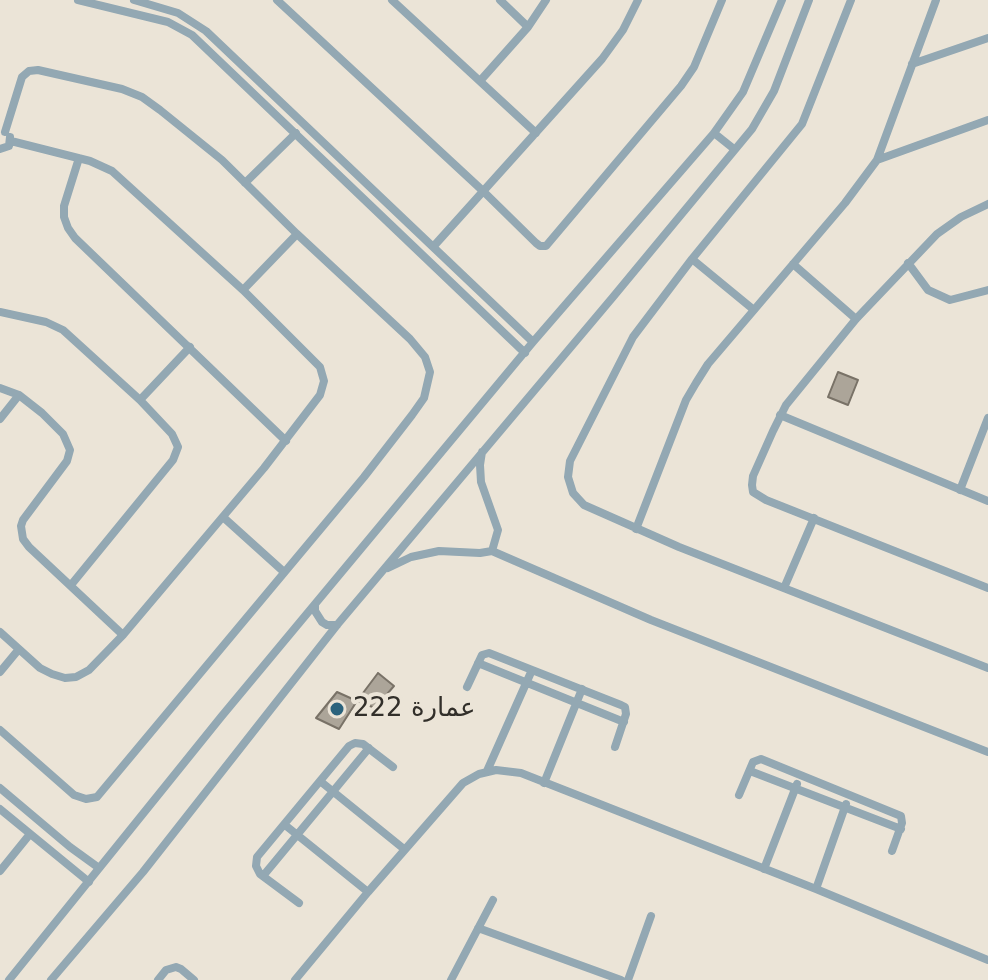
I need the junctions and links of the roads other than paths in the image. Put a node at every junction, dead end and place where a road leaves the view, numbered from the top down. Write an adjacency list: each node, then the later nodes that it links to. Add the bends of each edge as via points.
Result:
1 (78, 0): 19 (street, via 180,28)
2 (134, 0): 18 (street, via 190,19)
3 (277, 0): 14 (street)
4 (293, 0): 14 (street)
5 (392, 0): 20 (street)
6 (500, 0): 15 (street)
7 (546, 0): 15 (street)
8 (638, 0): 24 (street, via 602,59)
9 (722, 0): 33 (street, via 688,77 550,243 536,243)
10 (782, 0): 25 (street, via 743,92)
11 (809, 0): 28 (street, via 774,91)
12 (851, 0): 38 (street, via 802,124)
13 (936, 0): 17 (street)
14 (286, 8): 33 (street)
15 (528, 27): 20 (street)
16 (988, 38): 17 (street)
17 (912, 64): 30 (street)
18 (248, 71): 19 (street); 32 (street)
19 (239, 80): 23 (street)
20 (480, 81): 24 (street)
21 (988, 120): 30 (street)
22 (2, 131): 26 (street); 31 (street, via 22,77 38,70 142,97)
23 (296, 133): 31 (street); 34 (street)
24 (536, 133): 33 (street)
25 (714, 133): 28 (street); 46 (street)
26 (11, 141): 27 (street); 29 (street)
27 (0, 149)
28 (734, 149): 56 (street)
29 (79, 158): 41 (street, via 112,171); 47 (street, via 64,206 68,228)
30 (877, 160): 40 (street)
31 (245, 183): 36 (street)
32 (373, 190): 34 (street); 37 (street)
33 (483, 191): 37 (street)
34 (365, 200): 48 (street)
35 (988, 204): 39 (street, via 937,234)
36 (297, 234): 41 (street); 64 (street, via 410,339 430,372 424,398 412,415)
37 (433, 247): 46 (street)
38 (692, 259): 43 (street); 61 (street, via 626,349 570,461 573,493 584,505)
39 (908, 263): 42 (street, via 928,290 950,300); 45 (street)
40 (793, 264): 43 (street); 45 (street)
41 (243, 290): 55 (street, via 323,373 320,395)
42 (988, 290)
43 (754, 310): 61 (street, via 708,364 686,400)
44 (0, 312): 51 (street, via 58,327)
45 (856, 319): 52 (street)
46 (533, 342): 48 (street)
47 (190, 347): 51 (street); 55 (street)
48 (525, 353): 68 (street)
49 (0, 388): 50 (street)
50 (19, 395): 54 (street); 65 (street, via 68,442 67,461 21,526 29,547)
51 (140, 400): 65 (street, via 172,434 177,454)
52 (780, 415): 57 (street); 60 (street, via 753,476 753,492)
53 (988, 418): 57 (street)
54 (0, 419)
55 (286, 441): 59 (street)
56 (482, 450): 62 (street, via 481,482 498,530); 63 (street)
57 (960, 490): 58 (street)
58 (988, 501)
59 (223, 517): 64 (street); 71 (street)
60 (814, 518): 66 (street); 67 (street)
61 (636, 529): 66 (street)
62 (492, 551): 63 (street, via 439,551); 85 (street, via 651,620)
63 (384, 569): 69 (street)
64 (284, 572): 82 (street, via 97,797 74,795)
65 (71, 585): 71 (street)
66 (784, 588): 74 (street)
67 (988, 588)
68 (315, 605): 69 (street, via 322,622); 105 (street)
69 (337, 625): 119 (street)
70 (0, 632): 72 (street)
71 (123, 635): 72 (street, via 76,677 52,674)
72 (19, 649): 76 (street)
73 (478, 663): 75 (street, via 486,653); 77 (street); 78 (street)
74 (988, 668)
75 (532, 670): 77 (street); 79 (street)
76 (0, 672)
77 (526, 683): 80 (street); 87 (street)
78 (467, 687)
79 (582, 689): 80 (street); 81 (street, via 625,707)
80 (577, 703): 81 (street); 91 (street)
81 (624, 722): 83 (street)
82 (0, 730)
83 (615, 747)
84 (369, 748): 86 (street); 90 (street, via 361,743 349,746); 94 (street)
85 (988, 752)
86 (393, 767)
87 (487, 771): 91 (street, via 513,771); 103 (street, via 463,783)
88 (750, 771): 89 (street, via 761,759); 93 (street); 95 (street)
89 (800, 776): 93 (street); 96 (street)
90 (320, 781): 94 (street); 99 (street)
91 (544, 783): 106 (street)
92 (0, 788): 105 (street)
93 (795, 788): 97 (street); 106 (street)
94 (333, 792): 102 (street); 103 (street)
95 (739, 795)
96 (849, 795): 97 (street); 100 (street, via 901,816)
97 (845, 807): 100 (street); 110 (street)
98 (0, 809): 101 (street)
99 (285, 825): 102 (street); 108 (street, via 257,857)
100 (901, 829): 104 (street)
101 (30, 834): 107 (street); 109 (street)
102 (297, 835): 108 (street); 111 (street)
103 (404, 849): 111 (street)
104 (892, 851)
105 (99, 868): 109 (street)
106 (764, 869): 110 (street)
107 (0, 871)
108 (263, 876): 113 (street)
109 (89, 882): 118 (street)
110 (816, 889): 116 (street)
111 (368, 892): 122 (street)
112 (493, 900): 115 (street)
113 (299, 903)
114 (651, 916): 125 (street)
115 (478, 928): 123 (street); 124 (street)
116 (988, 960)
117 (181, 976): 120 (street, via 178,968 169,968); 121 (street)
118 (9, 980)
119 (51, 980)
120 (158, 980)
121 (194, 980)
122 (295, 980)
123 (451, 980)
124 (621, 980)
125 (628, 980)

